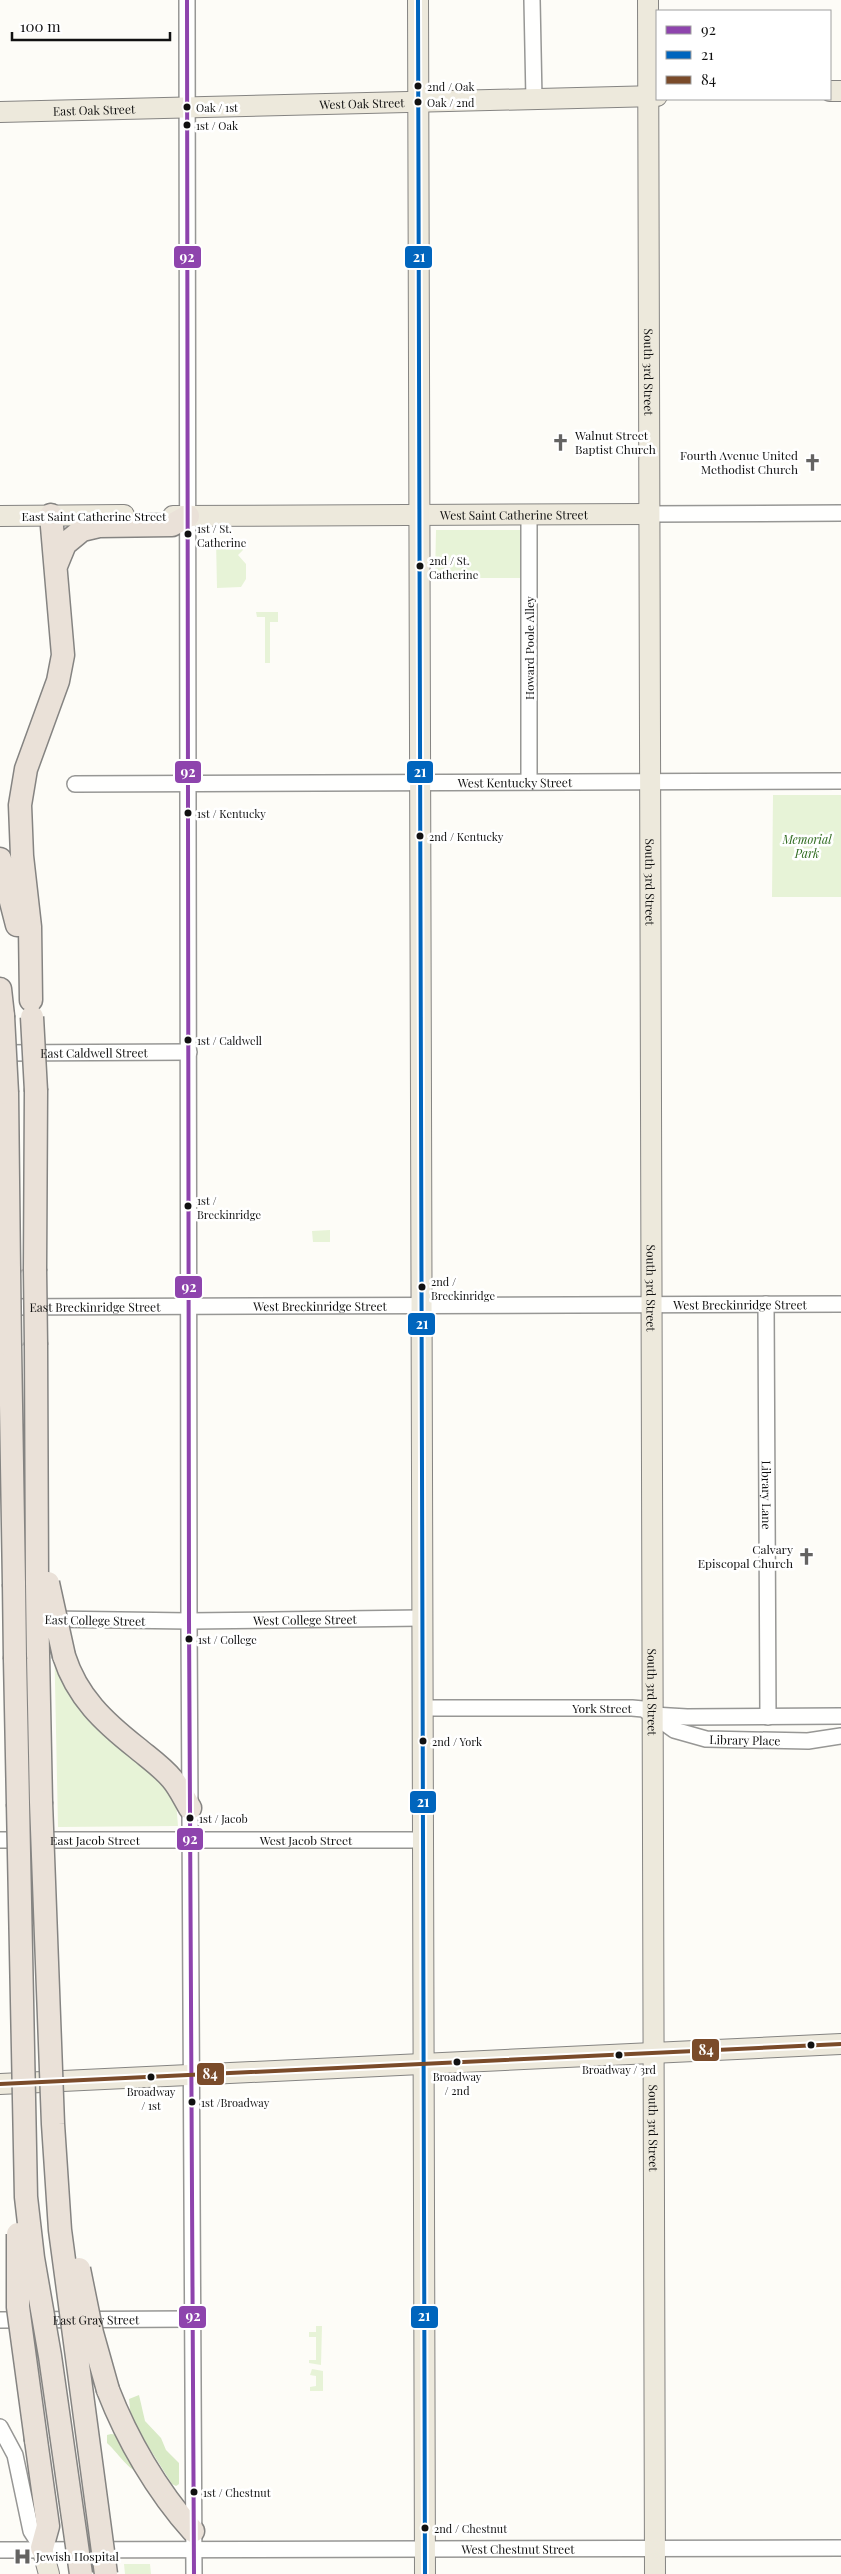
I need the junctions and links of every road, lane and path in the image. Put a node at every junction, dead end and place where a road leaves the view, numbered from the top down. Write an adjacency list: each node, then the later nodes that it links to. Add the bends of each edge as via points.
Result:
1 (187, 0): 8 (street)
2 (418, 0): 7 (main road)
3 (532, 0): 6 (street)
4 (648, 0): 5 (main road, South 3rd Street)
5 (653, 96): 6 (main road, West Oak Street); 12 (main road, South 3rd Street)
6 (534, 99): 7 (main road, West Oak Street)
7 (418, 102): 8 (main road, West Oak Street); 14 (main road)
8 (187, 107): 9 (main road, East Oak Street); 16 (street)
9 (0, 112)
10 (841, 513): 12 (street, West Saint Catherine Street)
11 (530, 514): 12 (main road, West Saint Catherine Street); 14 (main road, West Saint Catherine Street); 20 (street, Howard Poole Alley)
12 (649, 514): 21 (main road, South 3rd Street)
13 (51, 515): 15 (main road, East Saint Catherine Street); 16 (main road, East Saint Catherine Street); 17 (highway)
14 (419, 515): 16 (main road, West Saint Catherine Street); 19 (main road)
15 (0, 516)
16 (188, 516): 17 (highway, via 172,525 99,526 82,530 65,544); 22 (street)
17 (56, 566): 25 (highway, via 64,647 61,670 22,782)
18 (841, 781): 21 (street, West Kentucky Street)
19 (419, 782): 20 (street, West Kentucky Street); 22 (street, West Kentucky Street); 32 (main road)
20 (529, 782): 21 (street, West Kentucky Street)
21 (649, 782): 29 (main road, South 3rd Street)
22 (188, 783): 23 (street, West Kentucky Street); 27 (street)
23 (74, 784)
24 (0, 859): 25 (highway)
25 (19, 899): 37 (highway, bridge, via 30,927 36,1091 37,1503)
26 (0, 989): 35 (highway, bridge, via 7,1093)
27 (189, 1052): 28 (street, East Caldwell Street); 34 (street)
28 (0, 1053)
29 (651, 1304): 30 (street, West Breckinridge Street); 32 (street, West Breckinridge Street); 42 (main road, South 3rd Street)
30 (766, 1304): 31 (street, West Breckinridge Street); 44 (street, Library Lane)
31 (841, 1304)
32 (420, 1305): 34 (street, West Breckinridge Street); 38 (main road)
33 (0, 1306): 34 (street, East Breckinridge Street)
34 (189, 1306): 40 (street)
35 (12, 1414): 36 (highway); 55 (highway, bridge)
36 (0, 1562)
37 (43, 1583): 46 (highway, bridge, via 69,1672 94,1710 161,1768); 56 (highway, bridge, via 38,1655)
38 (421, 1618): 40 (street, West College Street); 41 (main road)
39 (0, 1619): 40 (street, East College Street)
40 (189, 1621): 46 (street)
41 (421, 1708): 42 (street, York Street, via 632,1708); 49 (main road)
42 (653, 1715): 44 (street, York Street); 45 (street, Library Place, via 674,1730 706,1739 808,1741); 51 (main road, South 3rd Street)
43 (841, 1716): 44 (street, York Street)
44 (768, 1717)
45 (841, 1736)
46 (190, 1808): 48 (street)
47 (0, 1840): 48 (street, East Jacob Street)
48 (191, 1840): 49 (street, West Jacob Street); 53 (street)
49 (421, 1840): 52 (main road)
50 (841, 2044): 51 (main road)
51 (654, 2053): 52 (main road); 64 (main road, South 3rd Street)
52 (422, 2064): 53 (main road); 62 (main road)
53 (191, 2075): 54 (main road); 57 (street)
54 (0, 2084)
55 (24, 2103): 61 (highway, bridge, via 18,2307 48,2526); 67 (highway, bridge, via 26,2197 32,2258 50,2356)
56 (53, 2124): 60 (highway, bridge, via 84,2294 108,2390 128,2436); 68 (highway, bridge, via 60,2230)
57 (192, 2319): 58 (street, East Gray Street); 60 (street)
58 (0, 2320)
59 (0, 2428): 61 (street, via 15,2455 31,2531)
60 (193, 2540): 61 (street, West Chestnut Street); 62 (street, West Chestnut Street); 69 (street)
61 (42, 2548): 65 (street, West Chestnut Street); 66 (main road)
62 (423, 2548): 64 (street, West Chestnut Street); 70 (main road)
63 (841, 2548): 64 (street, West Chestnut Street)
64 (656, 2549): 71 (main road, South 3rd Street)
65 (0, 2550)
66 (49, 2574)
67 (81, 2574)
68 (106, 2574)
69 (194, 2574)
70 (425, 2574)
71 (655, 2574)

